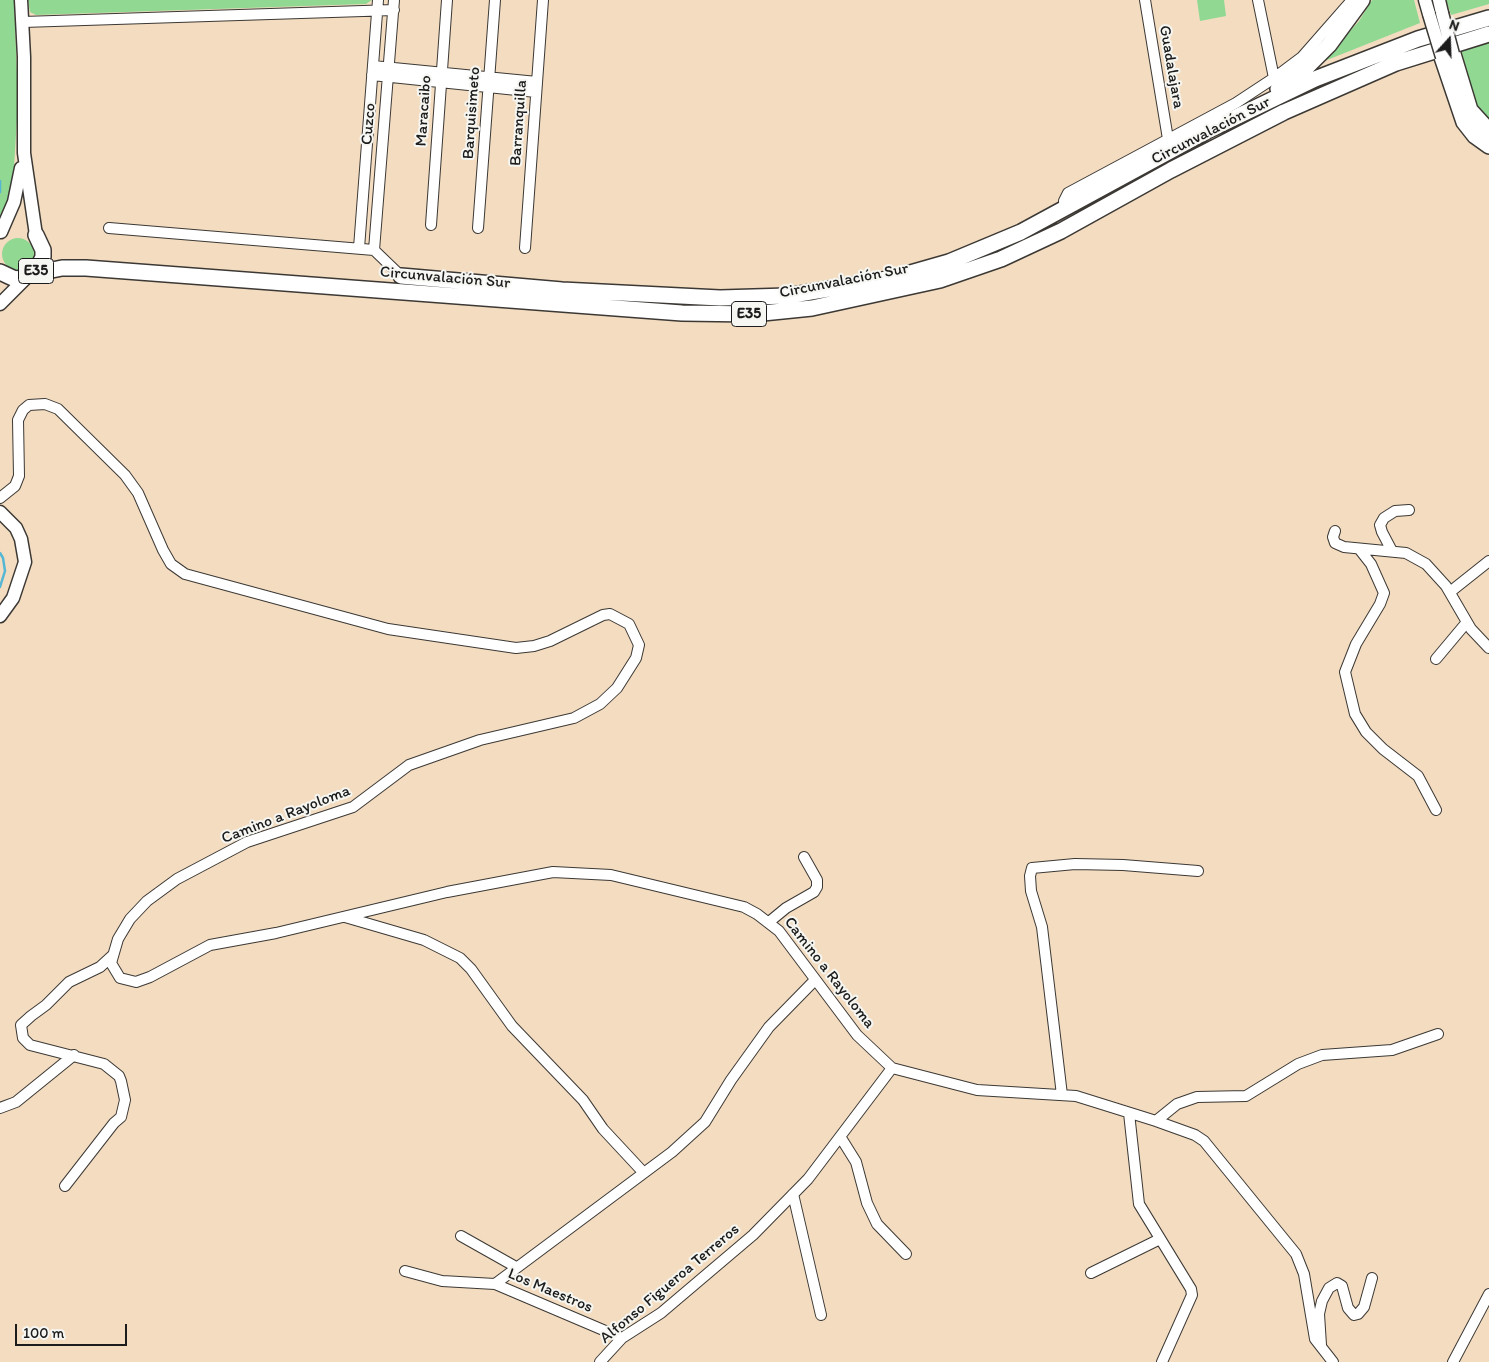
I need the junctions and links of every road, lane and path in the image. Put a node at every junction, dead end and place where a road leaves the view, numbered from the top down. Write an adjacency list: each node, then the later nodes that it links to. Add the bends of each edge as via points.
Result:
1 (21, 0): 14 (main road)
2 (447, 0): 19 (street, Maracaibo)
3 (496, 0): 21 (street, Barquisimeto)
4 (543, 0): 22 (street, Barranquilla)
5 (1145, 0): 26 (street, Guadalajara)
6 (1258, 0): 20 (street)
7 (1352, 0): 20 (street, via 1302,58)
8 (1362, 0): 23 (highway, via 1307,67)
9 (1425, 0): 16 (main road, bridge)
10 (1439, 0): 16 (main road, bridge)
11 (377, 5): 12 (street); 14 (street); 17 (street, Cuzco)
12 (394, 5): 18 (street, Cuzco)
13 (1489, 18): 23 (highway, Circunvalación Sur / E35, via 1418,38)
14 (23, 22): 28 (main road)
15 (1489, 34): 39 (highway, Circunvalación Sur / E35, via 1396,63 1292,108 1171,170 1061,232 1001,259 940,280 812,308 753,314 682,313 86,268 62,268)
16 (1448, 56): 25 (highway, via 1470,110); 27 (highway, via 1456,105 1475,136)
17 (373, 70): 18 (street); 35 (street, Cuzco)
18 (388, 72): 19 (street); 37 (street, Cuzco)
19 (441, 77): 21 (street); 30 (street, Maracaibo)
20 (1274, 78): 24 (street)
21 (490, 82): 22 (street); 32 (street, Barquisimeto)
22 (537, 87): 36 (street, Barranquilla)
23 (1257, 106): 24 (highway, Circunvalación Sur / E35)
24 (1239, 108): 26 (street); 29 (highway, Circunvalación Sur / E35)
25 (1489, 131)
26 (1168, 139): 29 (street, via 1068,193)
27 (1489, 146)
28 (24, 153): 33 (main road, via 14,202); 34 (main road)
29 (1064, 209): 40 (highway, Circunvalación Sur / E35, via 1021,232 949,262 862,285 787,296 659,296)
30 (431, 225)
31 (108, 228): 35 (street)
32 (478, 228)
33 (1, 232)
34 (36, 235): 39 (highway, E35, via 43,257)
35 (359, 248): 37 (street)
36 (525, 248)
37 (374, 250): 40 (street)
38 (0, 272): 39 (highway, E35, via 15,279)
39 (30, 276): 41 (main road)
40 (401, 276)
41 (0, 304)
42 (0, 498): 59 (street, Camino a Rayoloma, via 14,486 19,476 18,420 29,405 45,404 58,409 126,475 138,493 162,550 171,564 185,574 388,629 516,648 550,641 610,614 629,624 639,645 636,658 617,688 600,704 574,718 480,740 409,765 353,807 247,842 177,879 147,901 130,919)
43 (1409, 510): 47 (street, via 1394,511 1380,525)
44 (0, 512): 50 (main road, via 16,528 24,562 13,598)
45 (1335, 531): 46 (street, via 1335,543)
46 (1360, 550): 47 (street); 54 (street, via 1384,593 1356,644 1345,672 1355,714 1366,732 1383,749 1418,776)
47 (1392, 551): 49 (street, via 1414,556 1426,564)
48 (1489, 561): 49 (street)
49 (1450, 592): 51 (street)
50 (0, 616)
51 (1467, 622): 52 (street); 53 (street)
52 (1489, 648)
53 (1436, 660)
54 (1436, 810)
55 (804, 857): 58 (street, via 817,880 817,887)
56 (1198, 871): 64 (street, via 1074,864 1032,868 1031,892 1042,928)
57 (344, 917): 58 (street, Camino a Rayoloma, via 447,892 552,872 611,875 744,907); 59 (street, Camino a Rayoloma, via 210,945 136,982 120,978 111,963); 69 (street, via 424,940 460,958 512,1026 583,1100 603,1129)
58 (769, 922): 60 (street, Camino a Rayoloma)
59 (112, 956): 62 (street, via 100,967 69,982 21,1025 23,1038 30,1045)
60 (815, 980): 63 (street, Camino a Rayoloma, via 857,1035); 69 (street, via 769,1028 705,1122 672,1152)
61 (1438, 1034): 67 (street, via 1392,1050 1322,1055 1298,1064 1246,1096 1197,1098 1177,1104)
62 (74, 1055): 65 (street, via 16,1102); 70 (street, via 104,1064 119,1076 125,1100 124,1111)
63 (892, 1068): 64 (street, Camino a Rayoloma, via 977,1090); 68 (street, Alfonso Figueroa Terreros)
64 (1062, 1094): 66 (street, Camino a Rayoloma)
65 (0, 1108)
66 (1129, 1113): 67 (street, Camino a Rayoloma); 73 (street, via 1139,1204)
67 (1156, 1121): 83 (street, Camino a Rayoloma, via 1204,1141 1296,1254 1304,1274 1315,1339)
68 (841, 1138): 71 (street, Alfonso Figueroa Terreros); 74 (street, via 856,1162 877,1224)
69 (642, 1172): 75 (street)
70 (65, 1186)
71 (793, 1194): 81 (street); 82 (street, Alfonso Figueroa Terreros, via 753,1235 662,1313)
72 (461, 1236): 75 (street)
73 (1160, 1239): 77 (street); 85 (street, via 1192,1294)
74 (906, 1254)
75 (516, 1268): 79 (street)
76 (405, 1271): 79 (street, Los Maestros, via 442,1281)
77 (1091, 1273)
78 (1372, 1278): 83 (street, via 1364,1307 1354,1315 1348,1308 1342,1286 1336,1283 1329,1288 1319,1314)
79 (495, 1284): 82 (street, Los Maestros)
80 (1489, 1294): 87 (street)
81 (821, 1315)
82 (622, 1338): 84 (street, Alfonso Figueroa Terreros)
83 (1321, 1348): 86 (street)
84 (600, 1362)
85 (1162, 1362)
86 (1333, 1362)
87 (1454, 1362)

